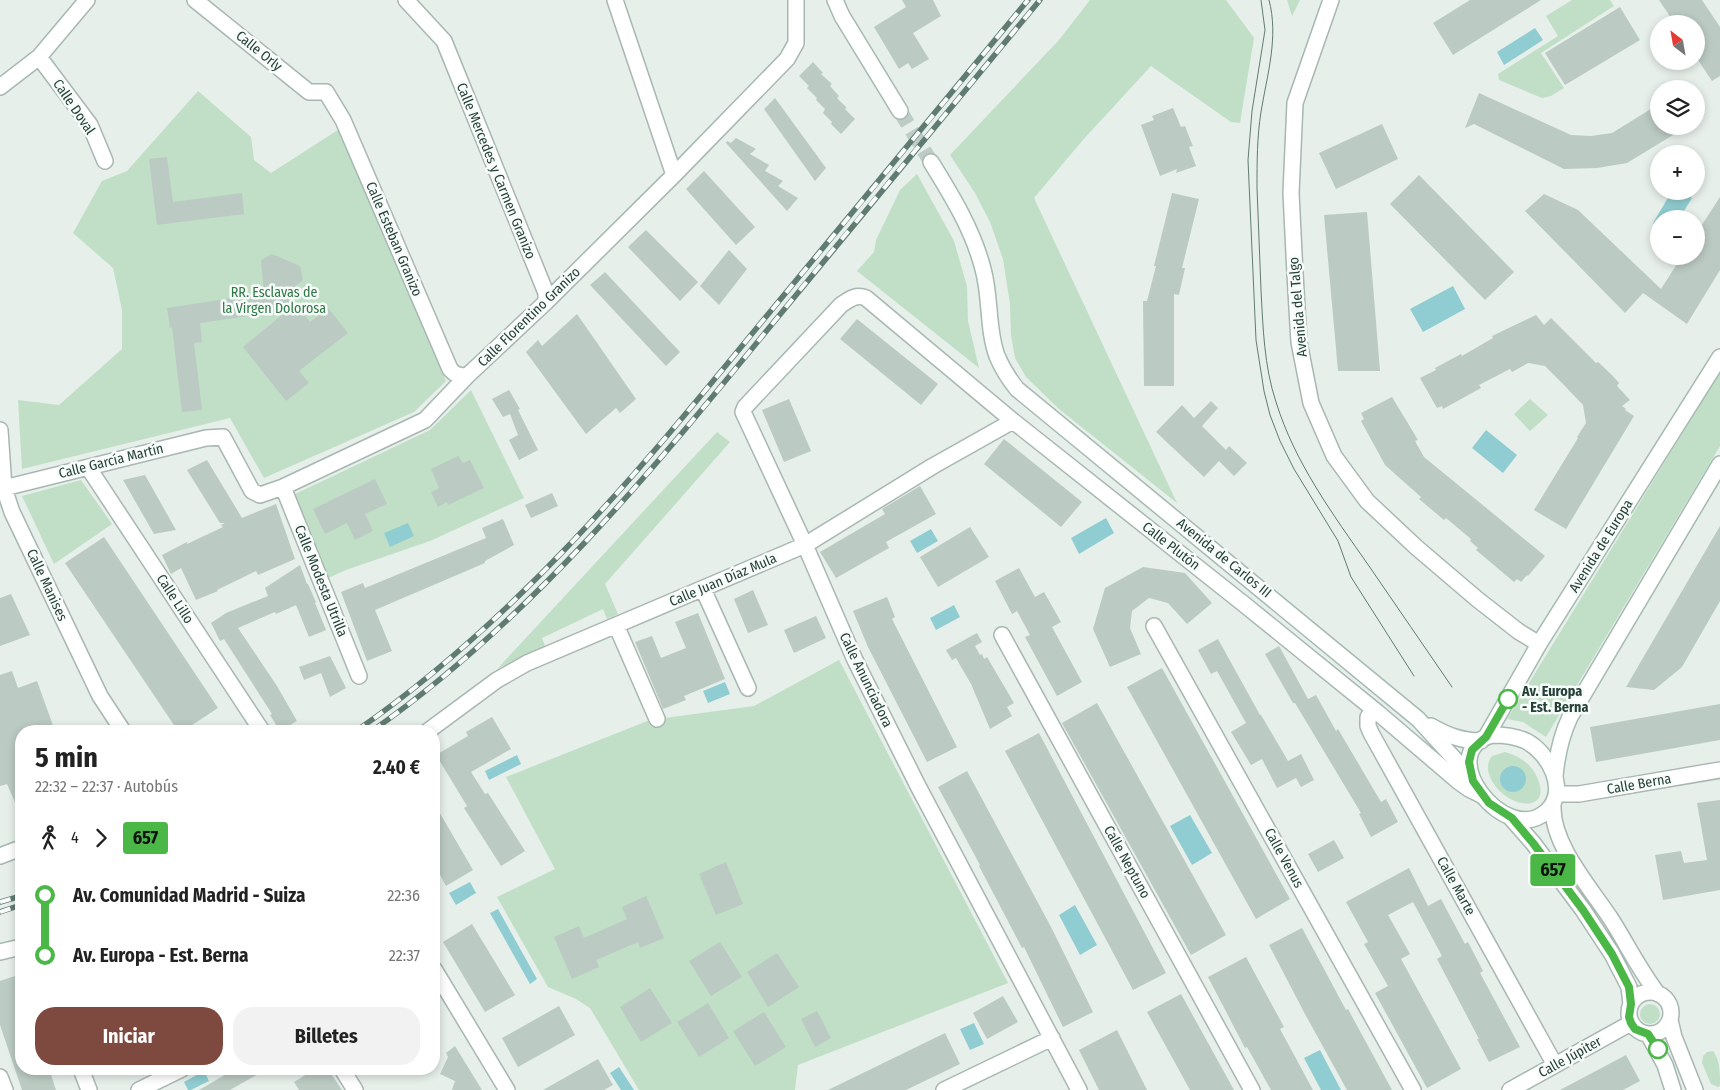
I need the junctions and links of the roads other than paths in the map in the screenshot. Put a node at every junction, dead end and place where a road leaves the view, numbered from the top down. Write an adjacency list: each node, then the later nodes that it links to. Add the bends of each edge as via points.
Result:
1 (87, 0): 8 (street)
2 (195, 0): 10 (street, Calle Orly, via 310,92)
3 (406, 0): 16 (street, Calle Mercedes y Carmen Granizo, via 444,41 546,293)
4 (615, 0): 14 (street)
5 (796, 0): 14 (street, Calle Florentino Granizo, via 796,43 788,59)
6 (835, 0): 11 (street)
7 (1331, 0): 31 (street, Avenida del Talgo, via 1295,103 1290,193 1299,342 1311,404 1334,456 1367,501 1477,599)
8 (39, 57): 9 (street); 12 (street, Calle Doval, via 90,126)
9 (0, 87)
10 (326, 92): 18 (street, Calle Esteban Granizo, via 343,120 450,369 454,374)
11 (900, 111)
12 (105, 161)
13 (931, 162): 36 (street, Avenida de Carlos III, via 973,236 987,288 997,355 1009,379 1028,399)
14 (674, 175): 16 (street, Calle Florentino Granizo)
15 (859, 296): 19 (street, Calle Plutón, via 866,298); 26 (street, Calle Anunciadora, via 841,305 743,412)
16 (546, 302): 18 (street, Calle Florentino Granizo)
17 (1720, 357): 31 (street, Avenida de Europa)
18 (467, 376): 24 (street, Calle Florentino Granizo, via 425,420)
19 (1013, 421): 26 (street, Calle Juan Díaz Mula); 34 (street, Calle Plutón)
20 (0, 430): 25 (street, Calle Manises)
21 (223, 437): 23 (street, Calle García Martín, via 206,438); 24 (street, Calle Florentino Granizo, via 252,491 260,495)
22 (1720, 464): 42 (street, via 1570,717 1560,743)
23 (88, 467): 25 (street, Calle García Martín); 38 (street, Calle Lillo)
24 (284, 487): 32 (street, Calle Modesta Utrilla)
25 (2, 488): 37 (street, Calle Manises, via 100,696)
26 (805, 545): 27 (street, Calle Juan Díaz Mula); 57 (street, Calle Anunciadora, via 855,660 918,786)
27 (703, 589): 28 (street, Calle Juan Díaz Mula); 33 (street)
28 (616, 625): 35 (street); 39 (street, Calle Juan Díaz Mula, via 527,663 497,680)
29 (1154, 626): 71 (street, Calle Venus)
30 (1002, 635): 70 (street, Calle Neptuno)
31 (1539, 644): 40 (street, Avenida de Europa)
32 (360, 676)
33 (748, 688)
34 (1377, 712): 44 (street, Calle Plutón, via 1459,782); 58 (street, Calle Marte, via 1368,717 1371,733)
35 (657, 719)
36 (1418, 719): 40 (street, Avenida de Carlos III, via 1450,736 1471,741); 43 (street, Avenida de Carlos III)
37 (119, 725)
38 (258, 725)
39 (436, 725)
40 (1483, 739): 42 (street, via 1507,735 1525,741 1541,754); 43 (street, via 1470,756)
41 (1720, 770): 45 (street, Calle Berna)
42 (1555, 776): 45 (street)
43 (1471, 777): 44 (street)
44 (1483, 796): 46 (street)
45 (1555, 799): 46 (street, via 1543,815 1522,820); 52 (street, via 1554,824 1570,858)
46 (1512, 818): 53 (street, via 1583,910 1612,954 1629,987)
47 (15, 850): 48 (street)
48 (0, 856)
49 (15, 948): 50 (street)
50 (0, 952)
51 (440, 979): 67 (street)
52 (1658, 994): 53 (street, via 1640,995); 54 (street, via 1668,1002)
53 (1631, 1004): 55 (street)
54 (1670, 1020): 56 (street, via 1661,1031); 74 (street)
55 (1631, 1023): 56 (street, via 1635,1029); 58 (street, Calle Júpiter)
56 (1648, 1034): 73 (street, via 1666,1065)
57 (1052, 1038): 68 (street); 69 (street, Calle Anunciadora)
58 (1555, 1065): 72 (street, Calle Júpiter)
59 (83, 1075): 64 (street)
60 (170, 1075): 65 (street)
61 (346, 1075): 66 (street)
62 (0, 1077): 63 (street)
63 (5, 1090)
64 (89, 1090)
65 (139, 1090)
66 (355, 1090)
67 (507, 1090)
68 (944, 1090)
69 (1079, 1090)
70 (1252, 1090)
71 (1413, 1090)
72 (1510, 1090)
73 (1673, 1090)
74 (1695, 1090)

